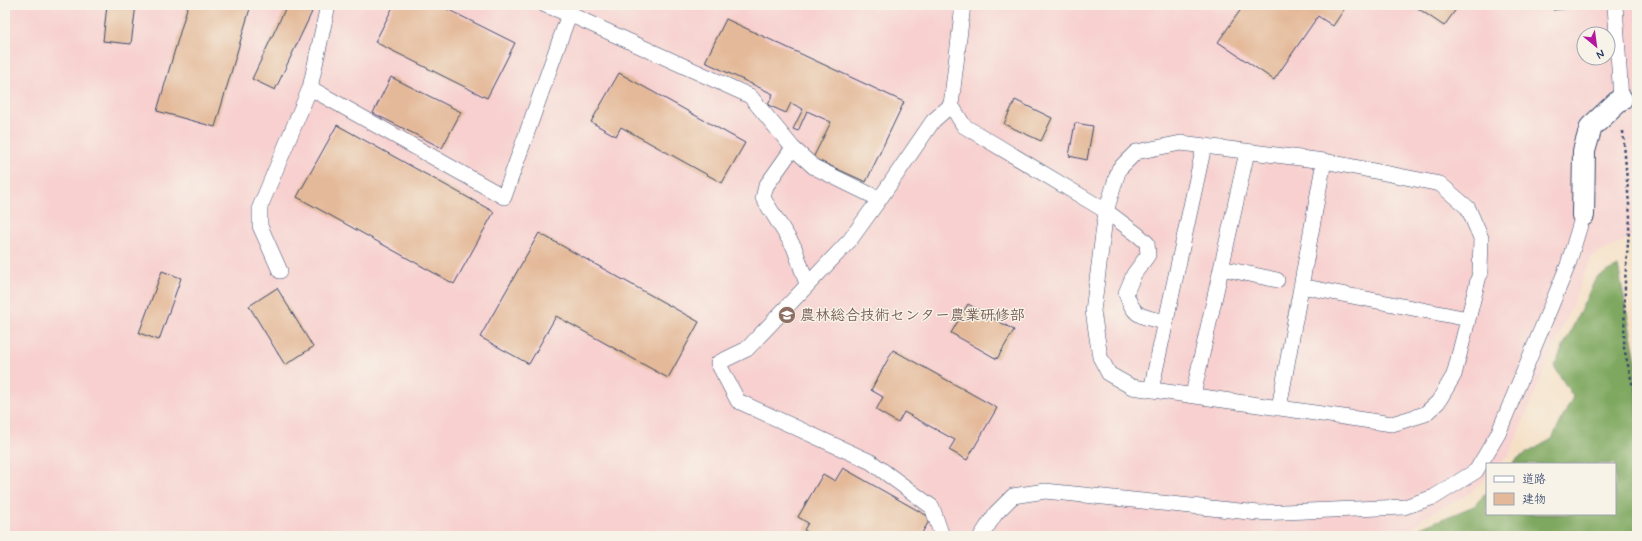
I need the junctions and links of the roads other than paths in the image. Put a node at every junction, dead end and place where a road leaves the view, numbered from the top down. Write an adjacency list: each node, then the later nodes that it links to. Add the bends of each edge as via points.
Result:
1 (328, 5): 6 (lane)
2 (545, 5): 5 (lane)
3 (963, 5): 8 (lane)
4 (1615, 5): 7 (lane)
5 (571, 10): 6 (lane, via 504,197); 10 (lane, via 750,96)
6 (310, 88): 17 (lane, via 260,207 260,226)
7 (1621, 99): 15 (street, via 1590,127 1584,151)
8 (950, 105): 13 (lane, via 933,121); 14 (lane, via 964,126)
9 (1204, 146): 11 (lane); 14 (lane, via 1181,143 1136,152 1119,169); 22 (lane)
10 (793, 148): 13 (lane, via 814,167 871,195); 19 (lane, via 766,186 763,198 794,247)
11 (1247, 152): 12 (lane); 16 (lane)
12 (1324, 161): 20 (lane); 21 (lane, via 1440,184 1468,208 1481,238 1480,272)
13 (881, 197): 19 (lane, via 850,240)
14 (1106, 212): 22 (lane, via 1147,244 1148,256 1134,274 1126,293 1131,308 1142,316); 23 (lane, via 1093,311 1100,357 1110,374 1132,387)
15 (1584, 215): 27 (lane, via 1568,264 1498,434 1476,471 1434,497 1404,507 1259,513 1045,491 1013,496 996,513)
16 (1221, 268): 18 (lane); 24 (lane)
17 (280, 272)
18 (1277, 280)
19 (807, 284): 26 (lane, via 747,349 718,363 738,401 871,462 932,507)
20 (1301, 286): 21 (lane); 25 (lane)
21 (1468, 319): 25 (lane, via 1454,375 1438,402 1425,414 1392,424)
22 (1165, 322): 23 (lane)
23 (1150, 390): 24 (lane)
24 (1193, 396): 25 (lane)
25 (1279, 408)
26 (942, 536)
27 (981, 536)

